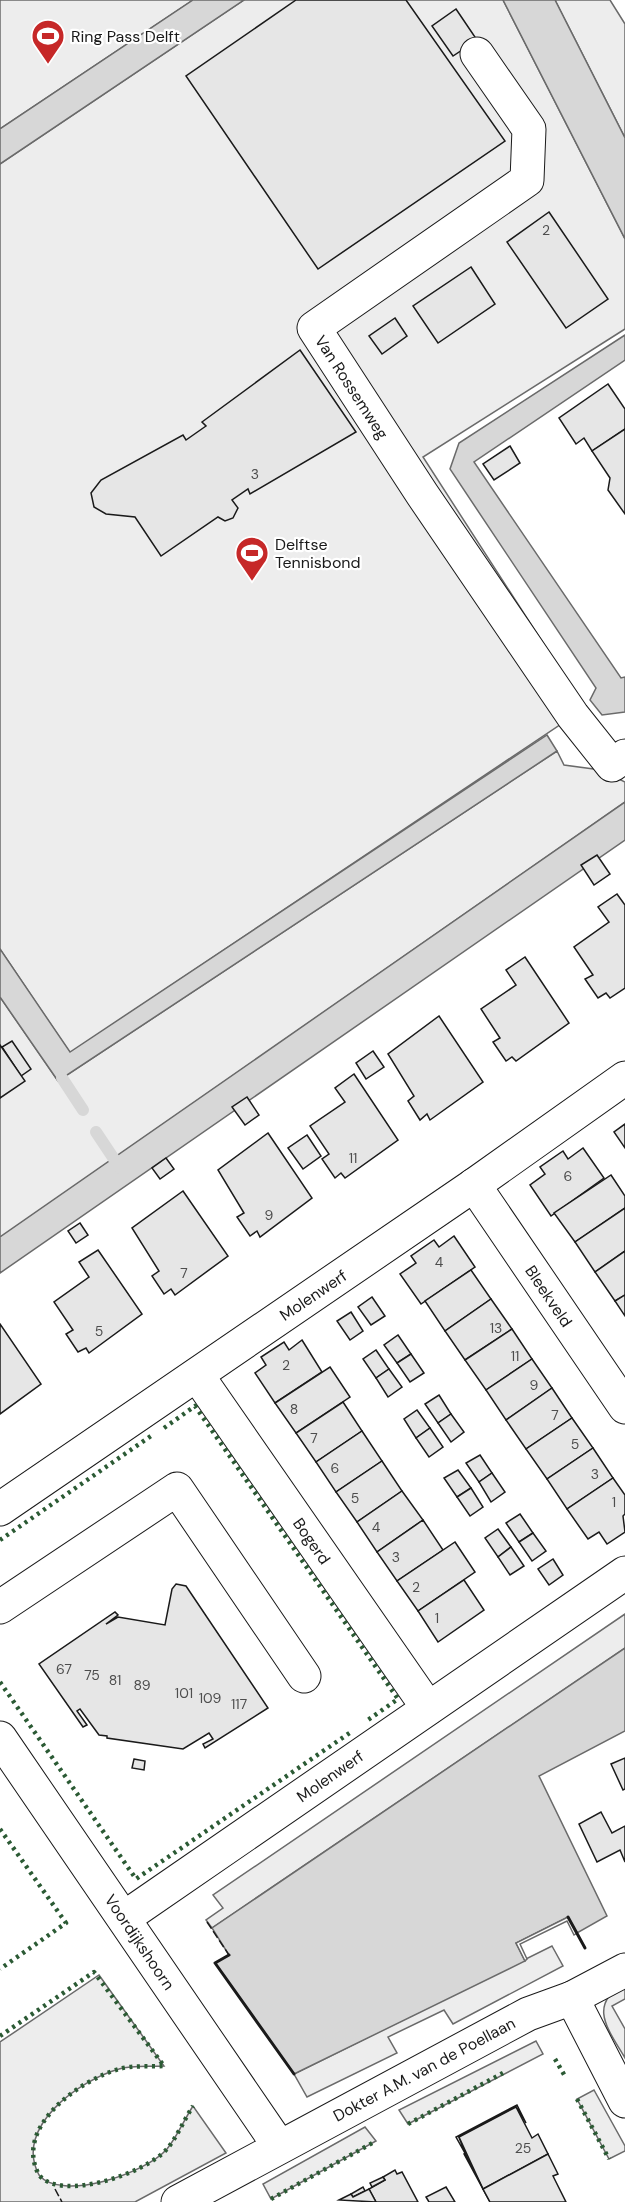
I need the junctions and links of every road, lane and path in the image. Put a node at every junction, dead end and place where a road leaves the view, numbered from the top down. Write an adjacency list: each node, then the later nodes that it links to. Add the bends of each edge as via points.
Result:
1 (477, 54): 2 (street, Van Rossemweg, via 529,129 527,180 314,328 573,716 612,765)
2 (625, 756)
3 (625, 1078): 4 (street, Molenwerf)
4 (474, 1185): 5 (street, Molenwerf); 6 (street, Bleekveld)
5 (196, 1375): 7 (street, Molenwerf); 11 (street, Bogerd)
6 (625, 1407)
7 (0, 1509)
8 (625, 1573): 11 (street, Molenwerf)
9 (0, 1607): 10 (street, via 177,1489)
10 (304, 1676)
11 (428, 1708): 13 (street, Molenwerf)
12 (0, 1738): 13 (street, Voordijkshoorn)
13 (124, 1918): 17 (street, Voordijkshoorn)
14 (625, 1970): 15 (street, Dokter A.M. van de Poellaan)
15 (572, 1998): 16 (street); 17 (street, Dokter A.M. van de Poellaan, via 528,2014)
16 (625, 2101)
17 (279, 2146): 18 (street, Dokter A.M. van de Poellaan)
18 (178, 2202)

